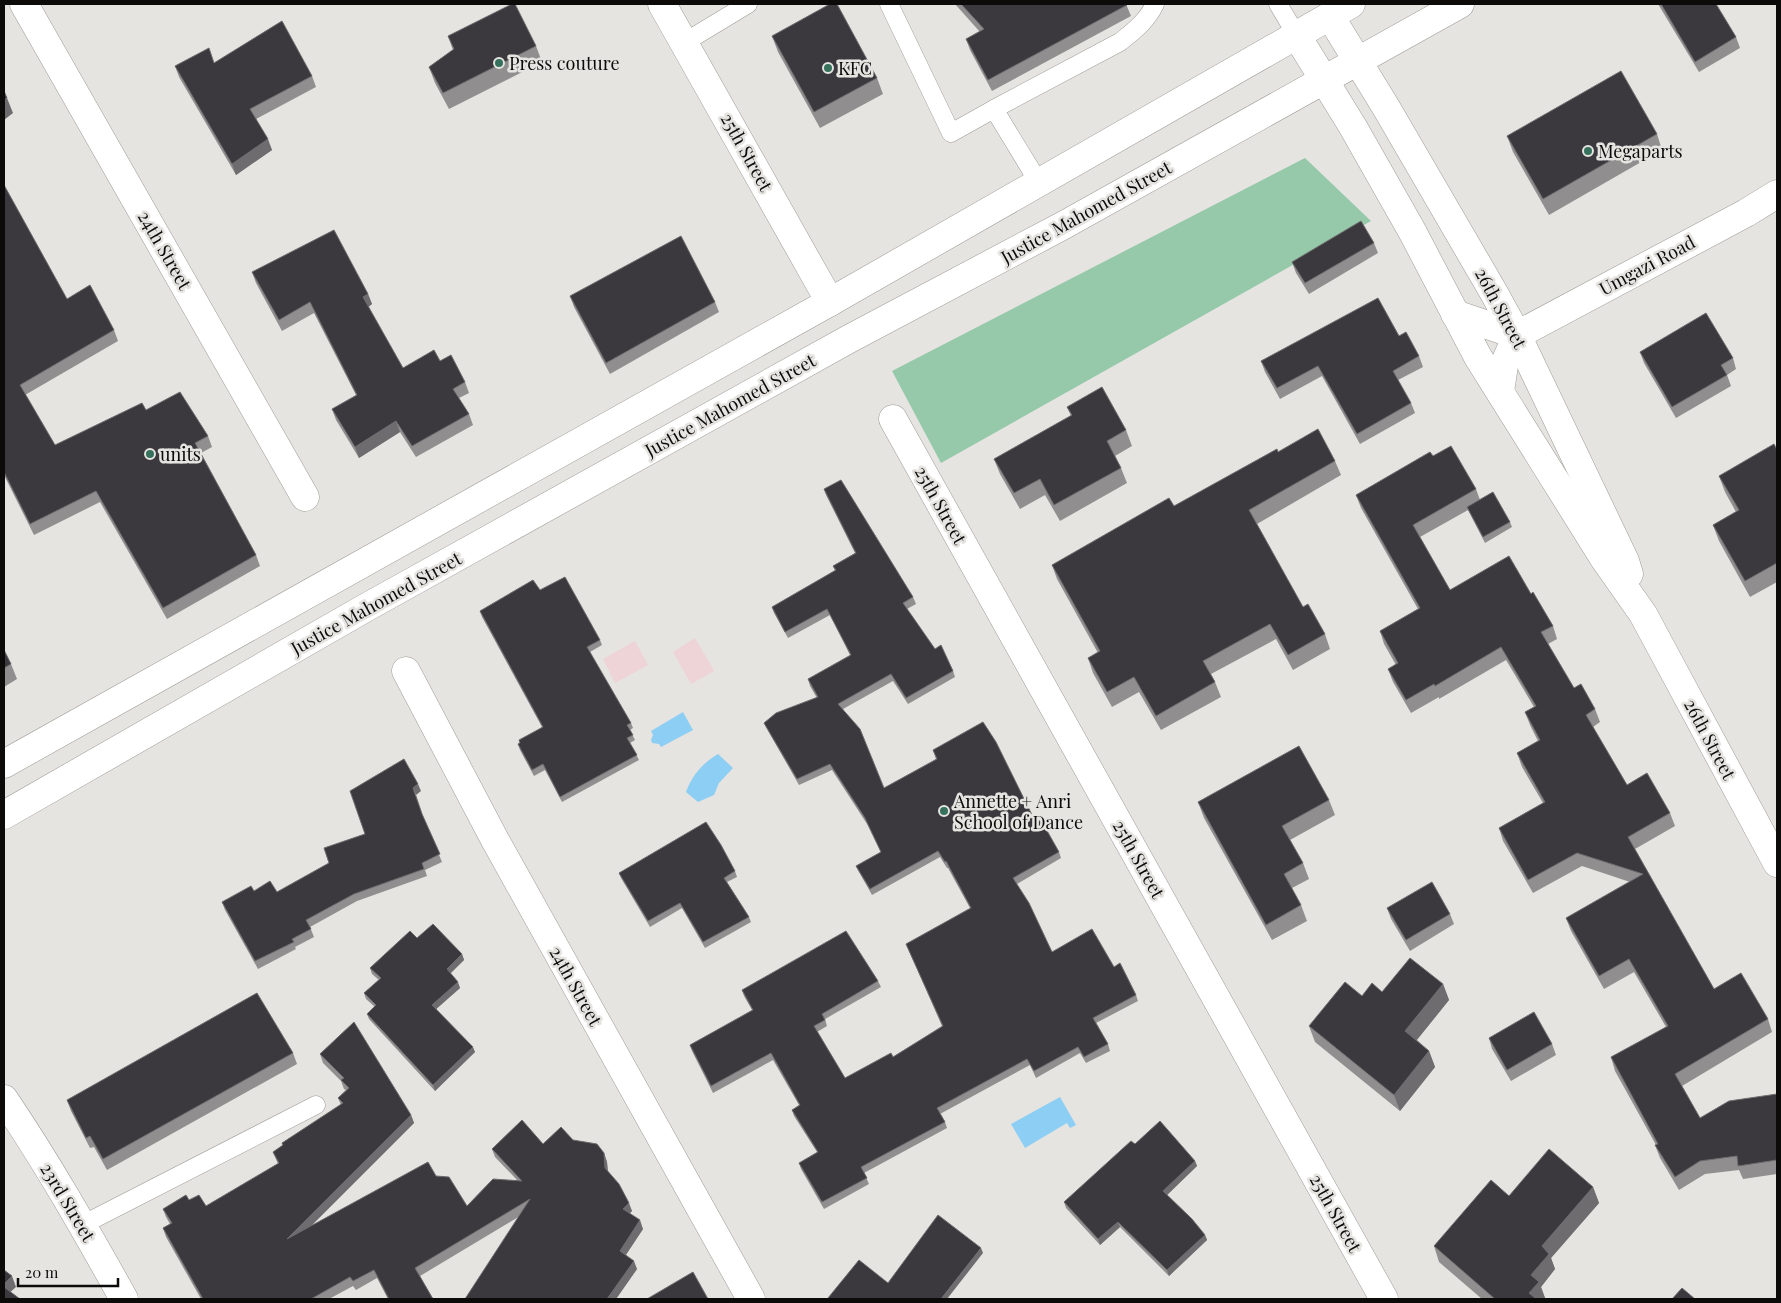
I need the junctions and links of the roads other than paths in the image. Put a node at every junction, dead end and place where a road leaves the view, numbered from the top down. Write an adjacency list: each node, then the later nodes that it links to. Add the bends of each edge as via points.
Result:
1 (24, 4): 21 (street, 24th Street)
2 (662, 4): 10 (street, 25th Street)
3 (747, 4): 10 (lane)
4 (889, 4): 13 (lane, via 951,133)
5 (1155, 4): 13 (lane, via 1136,30 1120,42)
6 (1278, 4): 9 (lane)
7 (1460, 4): 11 (street, Justice Mahomed Street)
8 (1334, 8): 9 (street); 11 (street, 26th Street)
9 (1297, 36): 12 (street, 26th Street); 14 (street)
10 (685, 42): 16 (street, 25th Street)
11 (1358, 62): 12 (street, Justice Mahomed Street); 18 (street, 26th Street)
12 (1324, 80): 17 (street, 26th Street, via 1408,223); 25 (street, Justice Mahomed Street, via 1064,225 849,338 367,607)
13 (994, 108): 14 (lane)
14 (1039, 183): 16 (street)
15 (1777, 194): 18 (street, Umgazi Road)
16 (830, 302): 24 (street)
17 (1455, 314): 18 (street); 19 (street, 26th Street)
18 (1517, 335): 19 (street, via 1504,365); 22 (street, 26th Street, via 1625,561)
19 (1500, 391): 22 (street, 26th Street, via 1600,552)
20 (893, 419): 34 (street, 25th Street)
21 (305, 497)
22 (1643, 614): 26 (street, 26th Street)
23 (406, 671): 33 (street, 24th Street, via 495,840)
24 (4, 764)
25 (4, 815)
26 (1777, 863)
27 (4, 1081): 30 (street, 23rd Street)
28 (4, 1099): 30 (street, 23rd Street)
29 (316, 1105): 31 (lane)
30 (25, 1131): 31 (street, 23rd Street)
31 (82, 1225): 32 (street, 23rd Street)
32 (124, 1299)
33 (751, 1299)
34 (1384, 1299)

